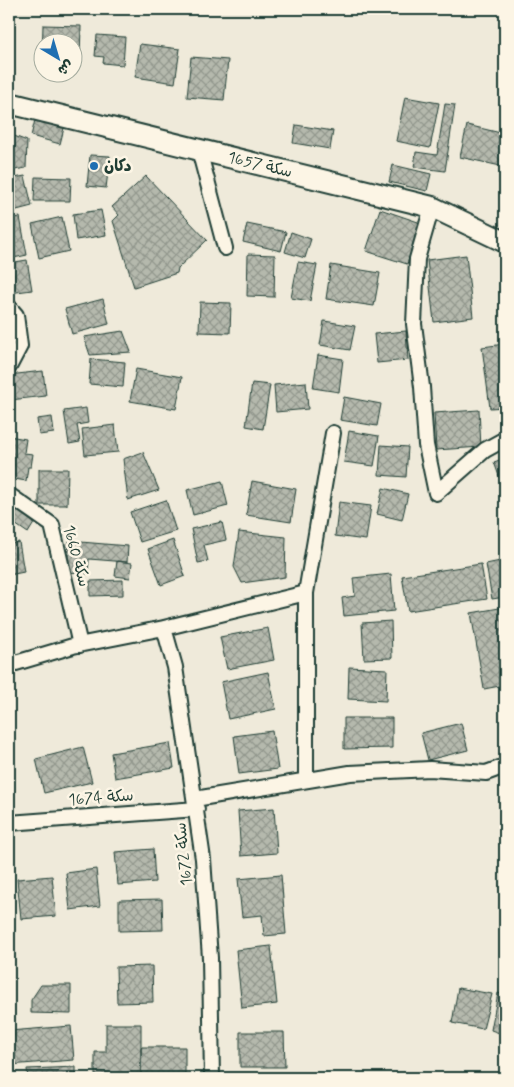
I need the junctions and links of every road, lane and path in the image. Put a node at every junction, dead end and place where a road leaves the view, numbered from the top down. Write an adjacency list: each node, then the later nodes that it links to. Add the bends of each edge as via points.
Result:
1 (9, 103): 2 (street, سكة 1657)
2 (199, 150): 3 (street, سكة 1657); 5 (street)
3 (432, 207): 4 (street, سكة 1657); 9 (street, via 417,259 414,324 426,445 436,493 485,450)
4 (505, 242)
5 (225, 248)
6 (9, 307): 7 (street, via 16,315 20,346)
7 (9, 367)
8 (333, 433): 11 (street)
9 (505, 439)
10 (9, 495): 13 (street, سكة 1660, via 52,525)
11 (306, 593): 12 (street); 16 (street)
12 (164, 628): 13 (street); 17 (street, سكة 1672, via 175,667)
13 (80, 645): 14 (street)
14 (9, 665)
15 (505, 766): 16 (street, سكة 1674, via 486,773 386,771)
16 (306, 780): 17 (street, سكة 1674)
17 (196, 804): 18 (street, سكة 1674); 19 (street, سكة 1672, via 210,958)
18 (9, 823)
19 (212, 1078)

